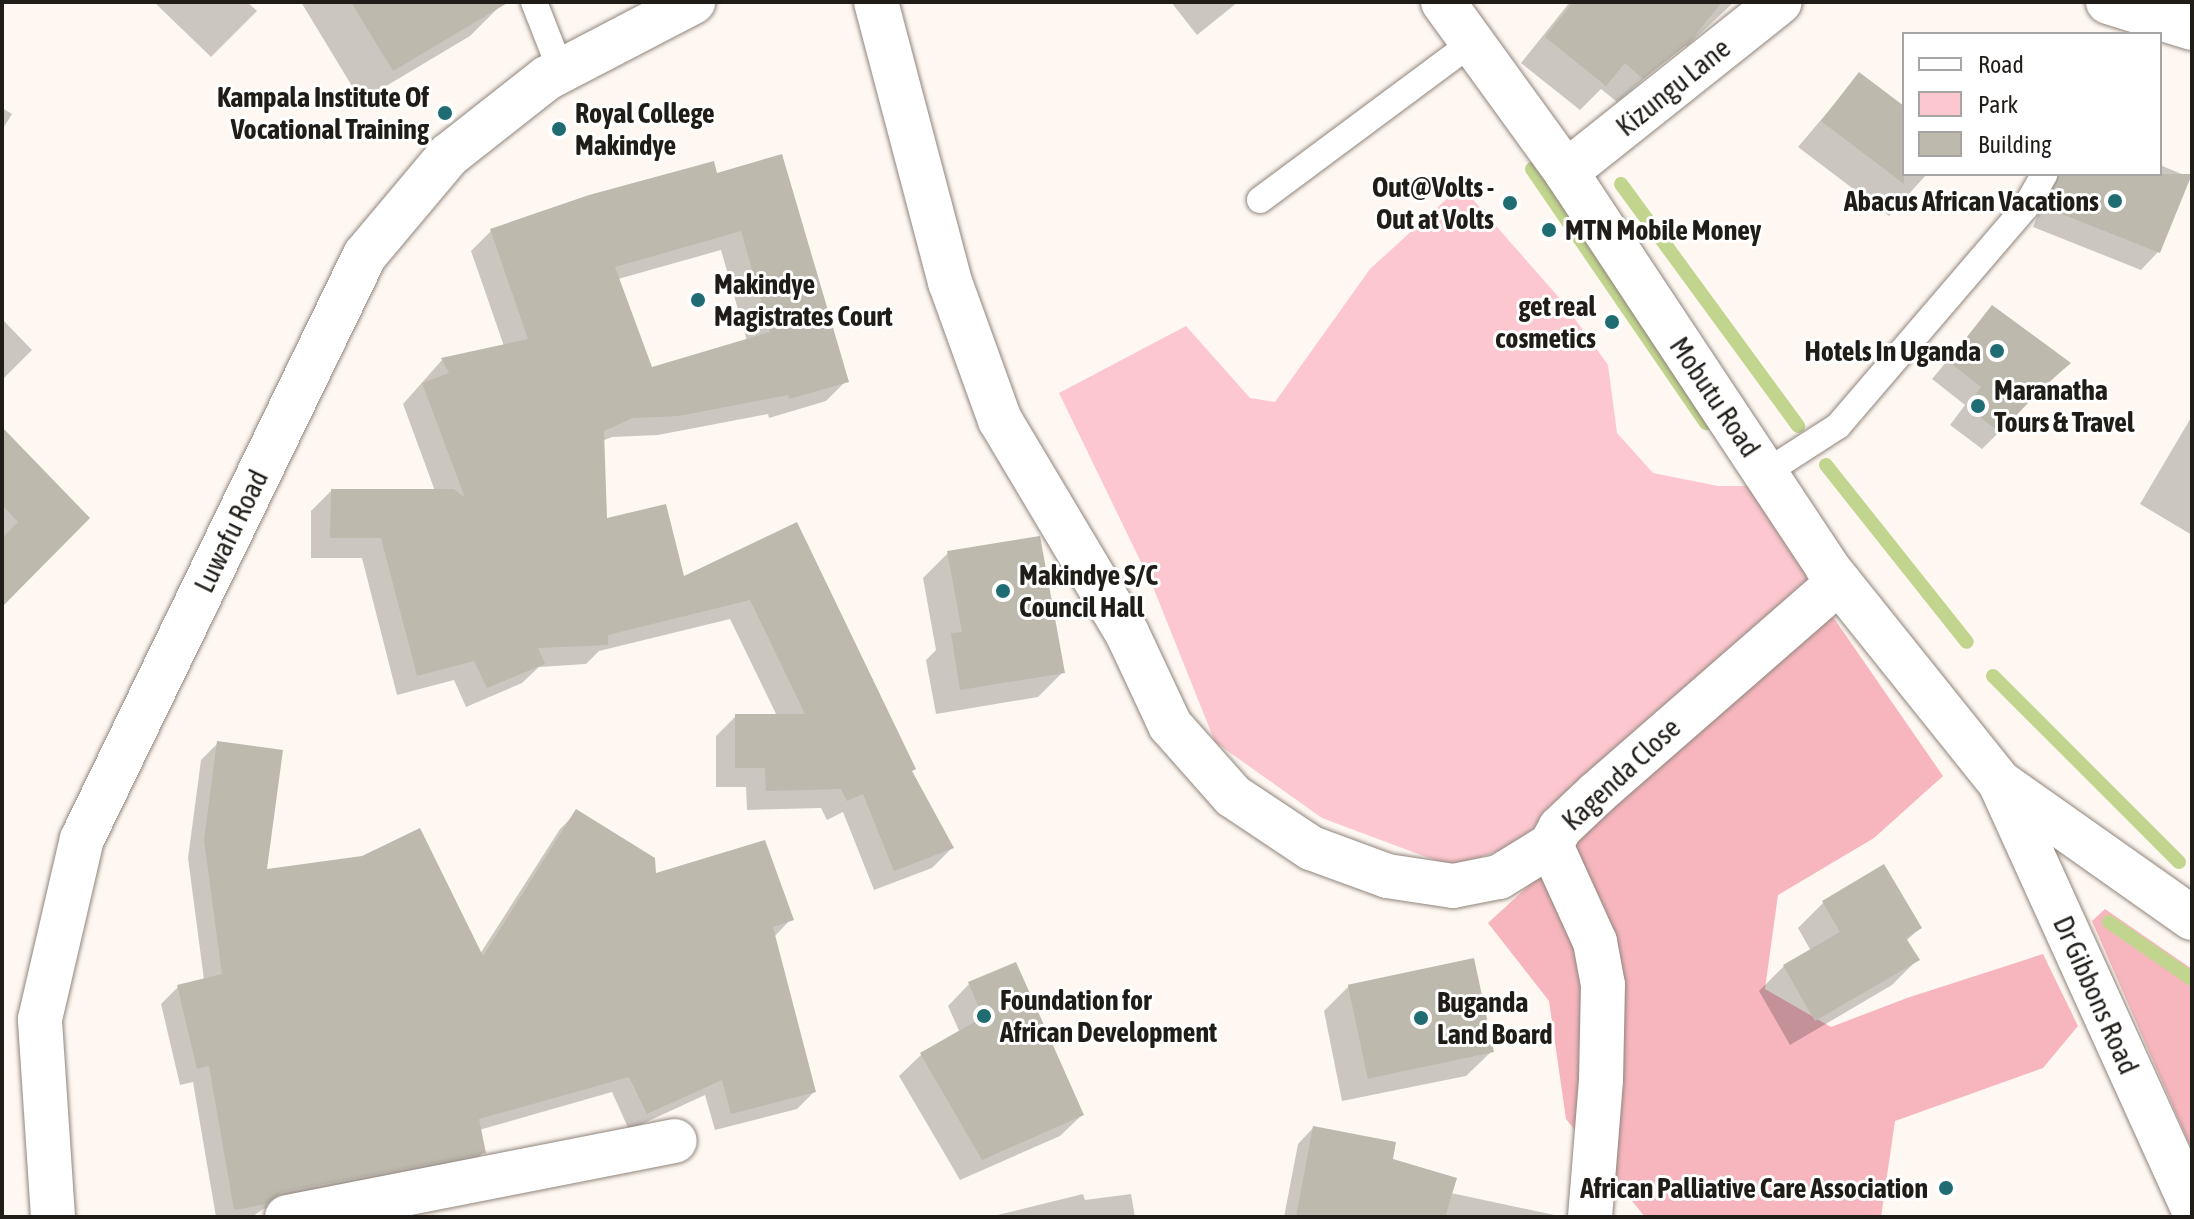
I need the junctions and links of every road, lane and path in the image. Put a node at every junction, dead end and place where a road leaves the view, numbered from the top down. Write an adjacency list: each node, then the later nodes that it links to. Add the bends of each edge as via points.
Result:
1 (534, 2): 8 (lane)
2 (693, 2): 8 (street, Luwafu Road)
3 (876, 2): 15 (street, via 950,282 1000,420 1127,633 1170,725 1233,796 1311,848 1387,876 1453,886 1499,877)
4 (1780, 2): 9 (street, Kizungu Lane)
5 (2108, 2): 7 (street)
6 (1462, 17): 9 (street, Mobutu Road); 11 (lane)
7 (2192, 28)
8 (561, 71): 19 (street, Luwafu Road, via 449,155 365,255 82,839 40,1019)
9 (1566, 172): 12 (street, Mobutu Road)
10 (2044, 176): 12 (lane, via 2025,208 1838,426)
11 (1260, 200)
12 (1765, 473): 13 (street, Mobutu Road)
13 (1839, 582): 14 (street, Mobutu Road); 15 (street, Kagenda Close, via 1597,793 1560,828)
14 (2000, 783): 16 (street); 18 (street, Dr Gibbons Road)
15 (1551, 845): 21 (street, Kagenda Close, via 1595,942 1603,985)
16 (2192, 918)
17 (675, 1141): 20 (street)
18 (2192, 1207)
19 (53, 1217)
20 (287, 1217)
21 (1590, 1217)

